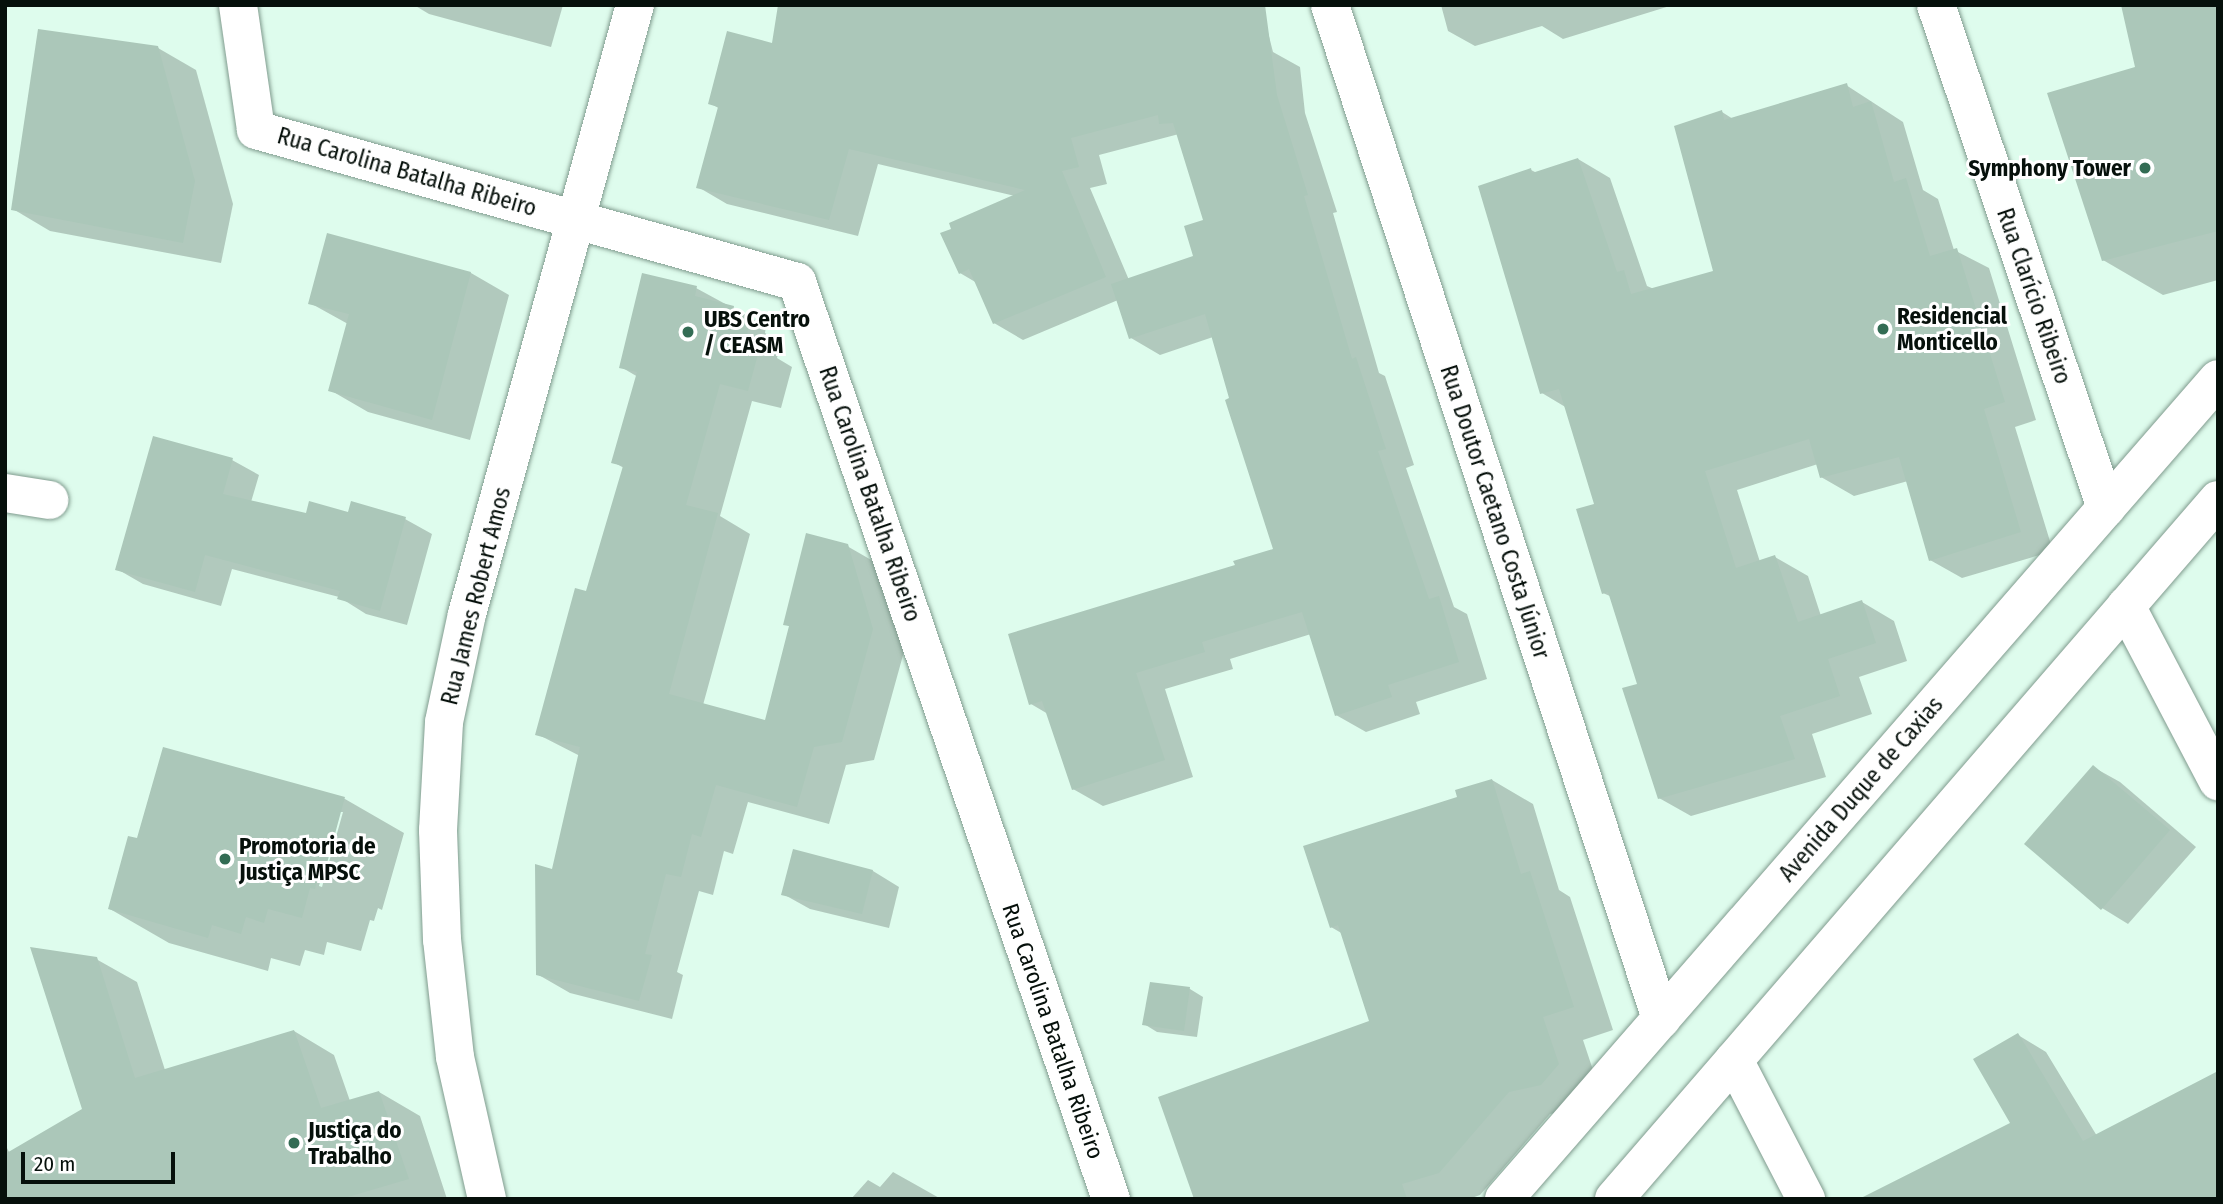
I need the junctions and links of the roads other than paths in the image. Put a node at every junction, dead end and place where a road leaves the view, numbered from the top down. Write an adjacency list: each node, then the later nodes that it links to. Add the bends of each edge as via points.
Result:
1 (238, 5): 5 (street, Rua Carolina Batalha Ribeiro, via 256,130)
2 (635, 5): 5 (street, Rua James Robert Amos)
3 (1330, 5): 13 (street, Rua Doutor Caetano Costa Júnior)
4 (1936, 5): 10 (street, Rua Clarício Ribeiro)
5 (576, 220): 15 (street, Rua James Robert Amos, via 467,614 444,722 438,830 442,940 455,1057); 16 (street, Rua Carolina Batalha Ribeiro, via 797,282)
6 (2218, 379): 10 (street, Avenida Duque de Caxias)
7 (5, 493): 9 (street)
8 (2218, 499): 11 (street)
9 (49, 500)
10 (2106, 508): 13 (street, Avenida Duque de Caxias)
11 (2126, 606): 12 (street); 14 (street)
12 (2218, 781)
13 (1661, 1019): 17 (street, Avenida Duque de Caxias)
14 (1734, 1060): 18 (street); 19 (street)
15 (486, 1199)
16 (1111, 1199)
17 (1504, 1199)
18 (1614, 1199)
19 (1806, 1199)

